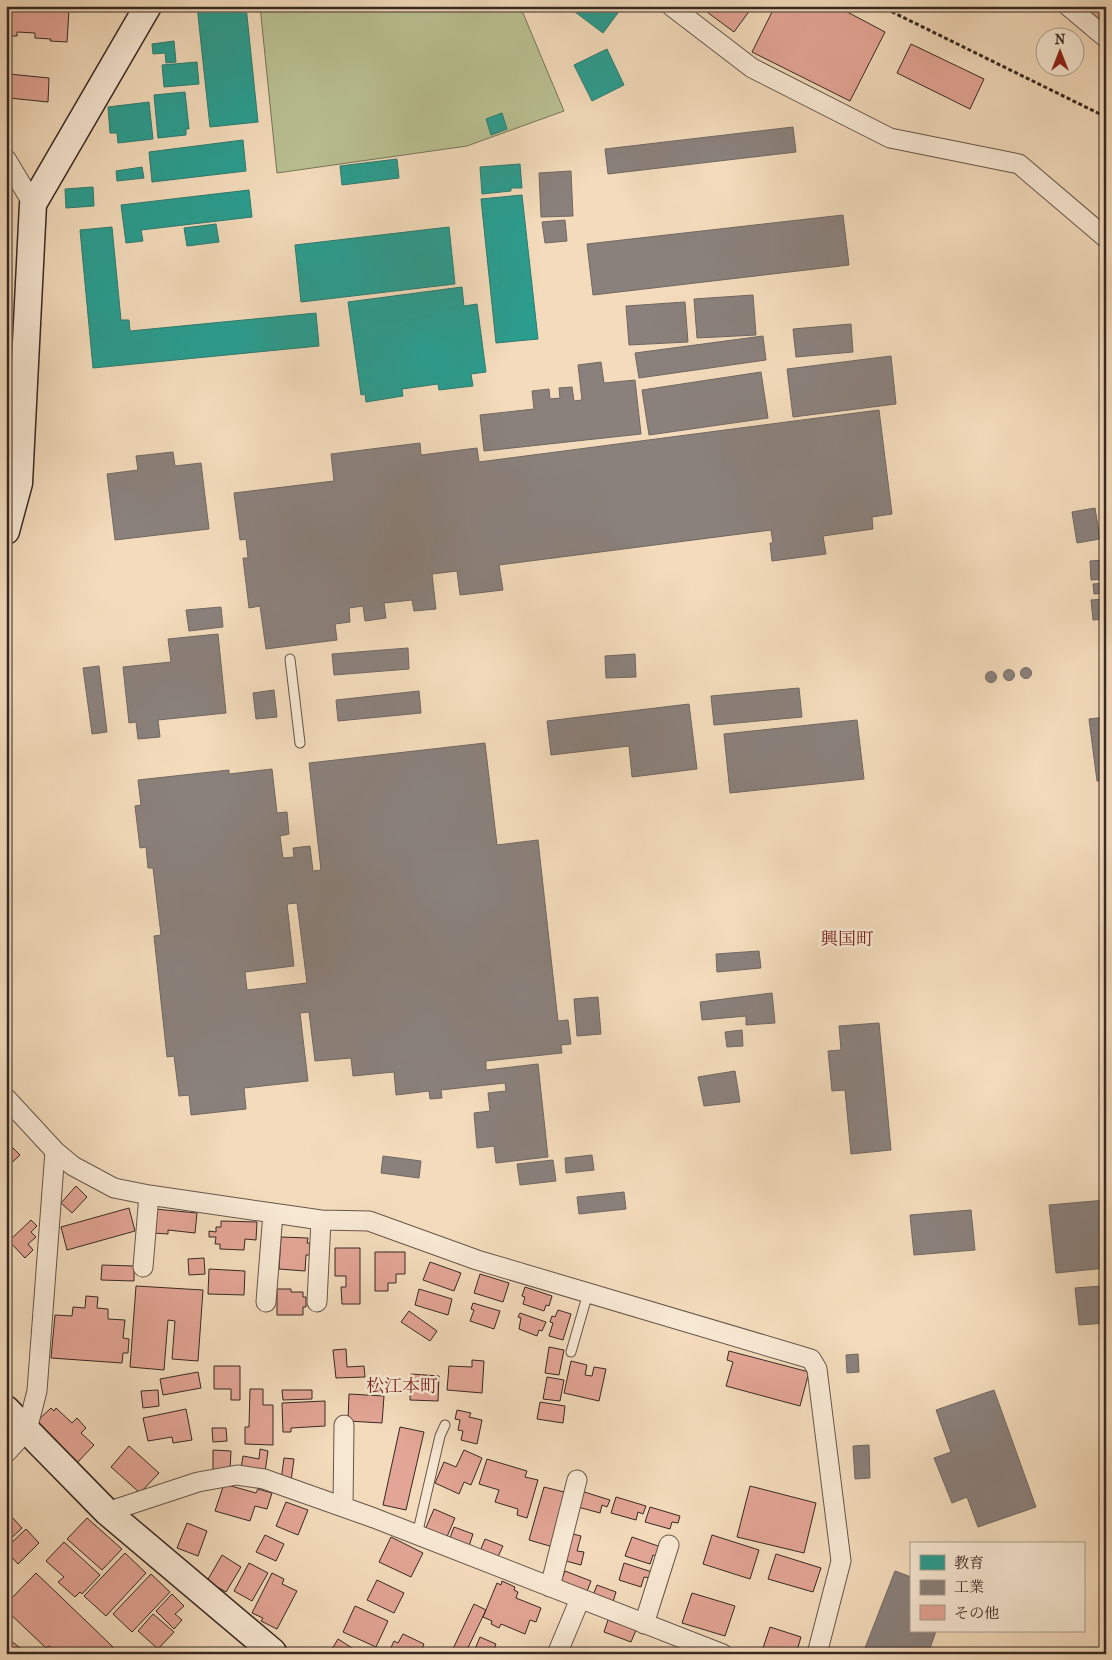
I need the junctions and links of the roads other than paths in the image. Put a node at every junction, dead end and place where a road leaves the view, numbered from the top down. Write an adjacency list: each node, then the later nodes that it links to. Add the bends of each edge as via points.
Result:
1 (148, 6): 6 (street)
2 (671, 6): 7 (street, via 752,68 890,138 1019,164)
3 (1068, 6): 4 (street)
4 (1106, 38)
5 (8, 166): 6 (street)
6 (33, 204): 8 (street)
7 (1106, 238)
8 (12, 484): 9 (street)
9 (6, 531)
10 (290, 659): 11 (lane)
11 (300, 743)
12 (6, 1098): 13 (street)
13 (55, 1151): 14 (street, via 73,1166 114,1188); 25 (street, via 37,1391)
14 (148, 1195): 15 (street); 17 (street)
15 (272, 1213): 16 (street); 19 (street)
16 (321, 1220): 18 (street, via 369,1220 477,1260); 20 (street)
17 (143, 1267)
18 (588, 1293): 21 (lane); 38 (street, via 811,1359 817,1369 841,1561)
19 (266, 1302)
20 (317, 1302)
21 (571, 1352)
22 (6, 1409): 25 (street)
23 (344, 1425): 28 (street)
24 (445, 1425): 30 (lane)
25 (27, 1430): 26 (street); 29 (street)
26 (6, 1453)
27 (576, 1480): 32 (street)
28 (343, 1507): 29 (street, via 264,1479 237,1475 198,1482); 30 (street)
29 (106, 1512): 35 (street)
30 (417, 1535): 32 (street)
31 (669, 1545): 34 (street)
32 (550, 1587): 33 (street)
33 (580, 1599): 34 (street); 36 (street)
34 (644, 1624): 37 (street)
35 (274, 1653)
36 (557, 1654)
37 (723, 1654)
38 (817, 1654)

